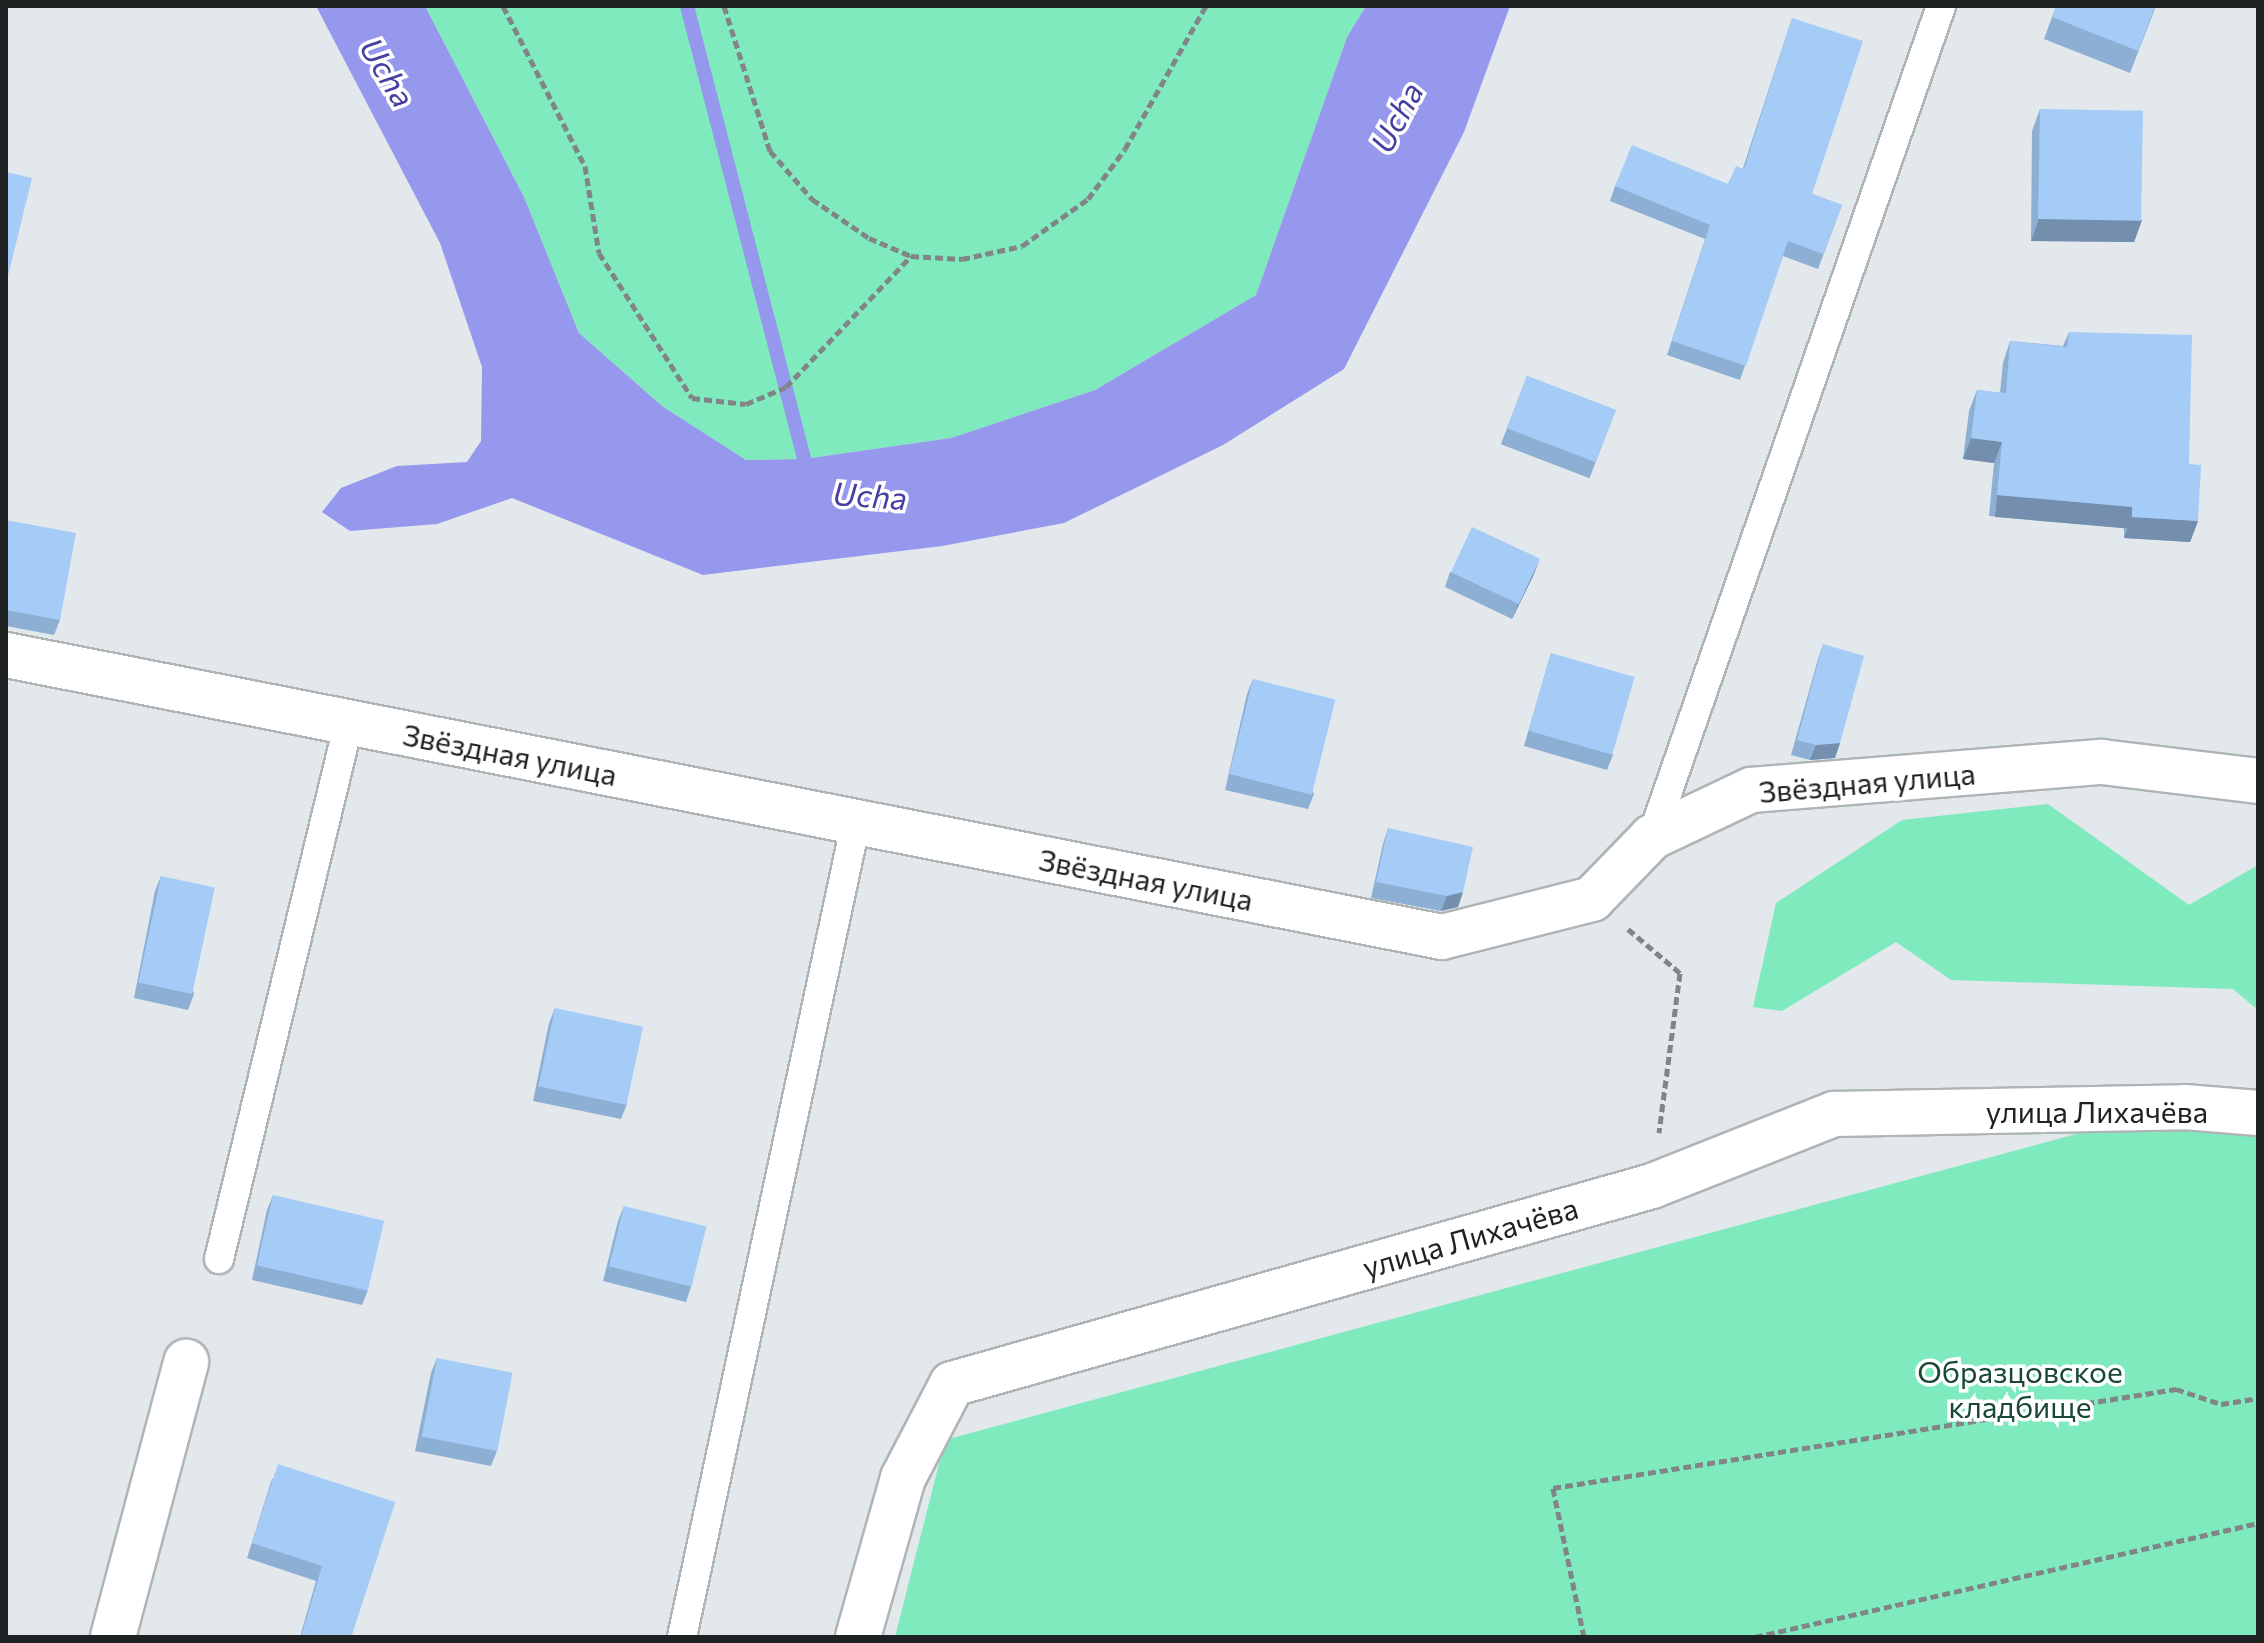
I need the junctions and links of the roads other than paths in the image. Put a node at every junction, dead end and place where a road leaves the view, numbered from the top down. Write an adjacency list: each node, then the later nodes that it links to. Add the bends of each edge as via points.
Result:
1 (1941, 6): 6 (lane)
2 (6, 655): 3 (street, Звёздная улица)
3 (349, 722): 5 (street, Звёздная улица); 8 (lane)
4 (2258, 781): 6 (street, Звёздная улица, via 2102,762 1751,790)
5 (856, 822): 6 (street, Звёздная улица, via 1442,937 1592,899); 11 (lane)
6 (1652, 837)
7 (2258, 1113): 12 (street, улица Лихачёва, via 2185,1107 1834,1114 1652,1186 952,1384 903,1478)
8 (219, 1259)
9 (186, 1362): 10 (street)
10 (113, 1637)
11 (682, 1637)
12 (858, 1637)

